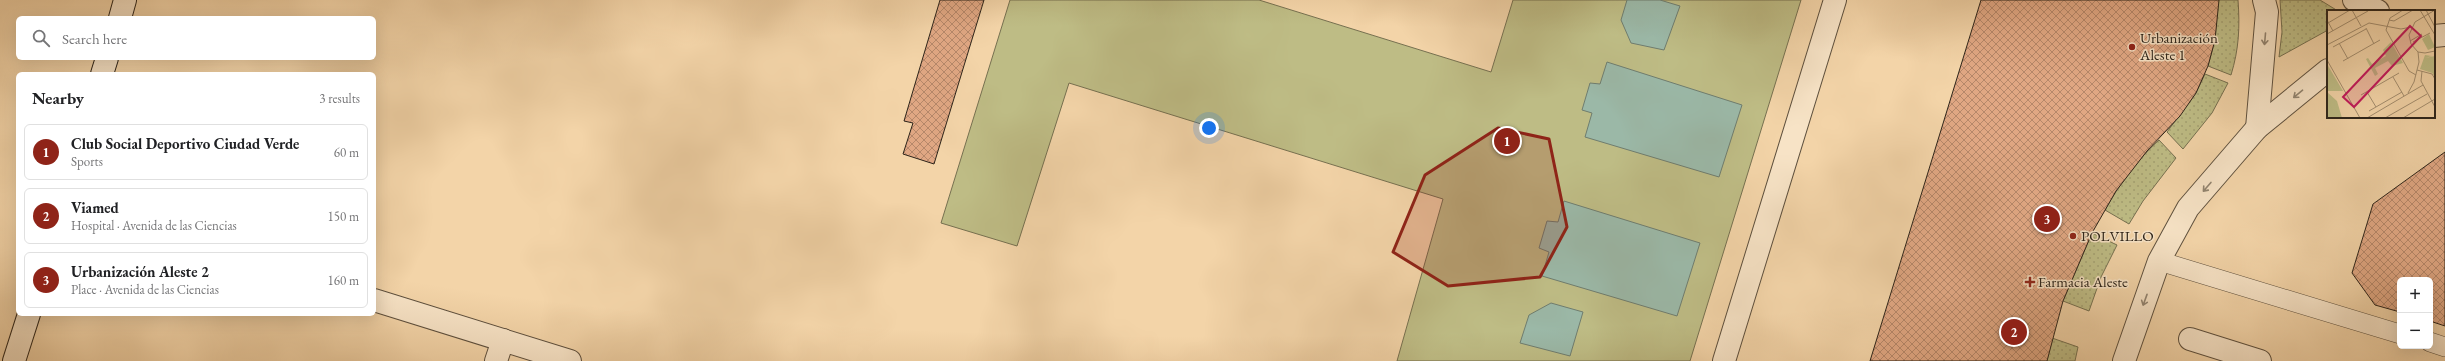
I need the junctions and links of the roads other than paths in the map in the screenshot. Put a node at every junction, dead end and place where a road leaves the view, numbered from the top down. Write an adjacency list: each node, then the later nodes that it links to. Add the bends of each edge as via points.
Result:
1 (125, 0): 6 (street)
2 (1835, 0): 24 (street)
3 (2264, 0): 12 (street, one-way to 12, via 2267,12)
4 (2354, 0): 5 (street)
5 (2376, 10)
6 (121, 16)
7 (2445, 35): 8 (street)
8 (2435, 36)
9 (106, 60): 11 (street)
10 (2327, 71): 12 (street, one-way to 12)
11 (103, 72)
12 (2257, 128): 13 (street, one-way to 13, via 2188,208)
13 (2158, 261): 16 (lane); 25 (street, one-way to 25)
14 (376, 301): 17 (street)
15 (28, 316): 21 (street)
16 (2397, 333)
17 (503, 340): 22 (street); 23 (street)
18 (2190, 340): 26 (street)
19 (2433, 343): 20 (lane)
20 (2445, 347)
21 (14, 361)
22 (496, 361)
23 (570, 361)
24 (1724, 361)
25 (2124, 361)
26 (2260, 361)

